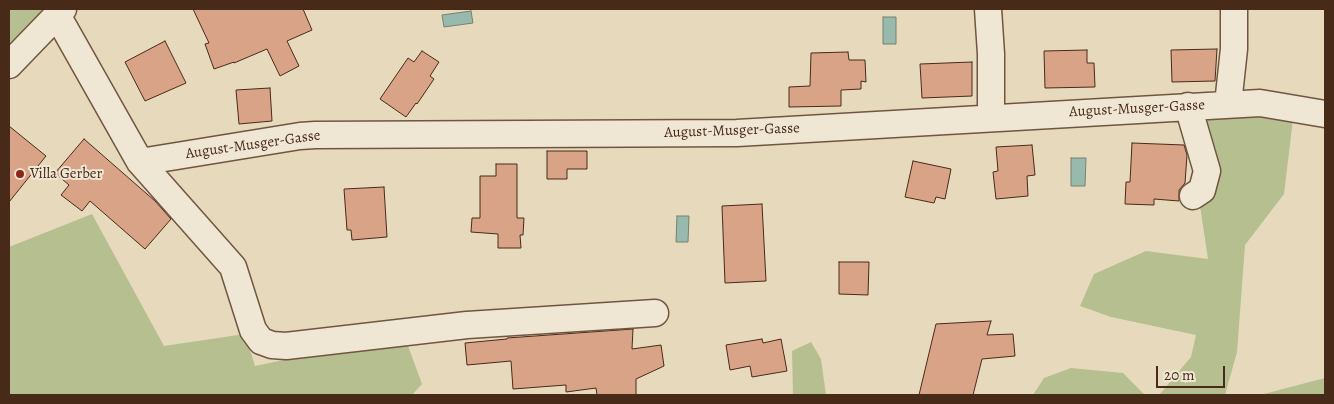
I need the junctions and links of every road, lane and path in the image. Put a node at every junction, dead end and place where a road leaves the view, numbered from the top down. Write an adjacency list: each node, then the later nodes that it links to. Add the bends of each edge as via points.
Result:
1 (988, 9): 8 (street)
2 (1234, 9): 5 (street, via 1234,49)
3 (60, 12): 4 (street); 9 (street)
4 (9, 65)
5 (1228, 104): 6 (street, August-Musger-Gasse); 7 (street, August-Musger-Gasse, via 1260,103)
6 (1188, 106): 8 (street, August-Musger-Gasse); 10 (street, via 1207,171 1202,190)
7 (1325, 114)
8 (991, 118): 9 (street, August-Musger-Gasse, via 737,133 315,135)
9 (140, 162): 11 (street, via 233,267 253,330 261,341 272,345 467,325)
10 (1193, 196)
11 (655, 313)

